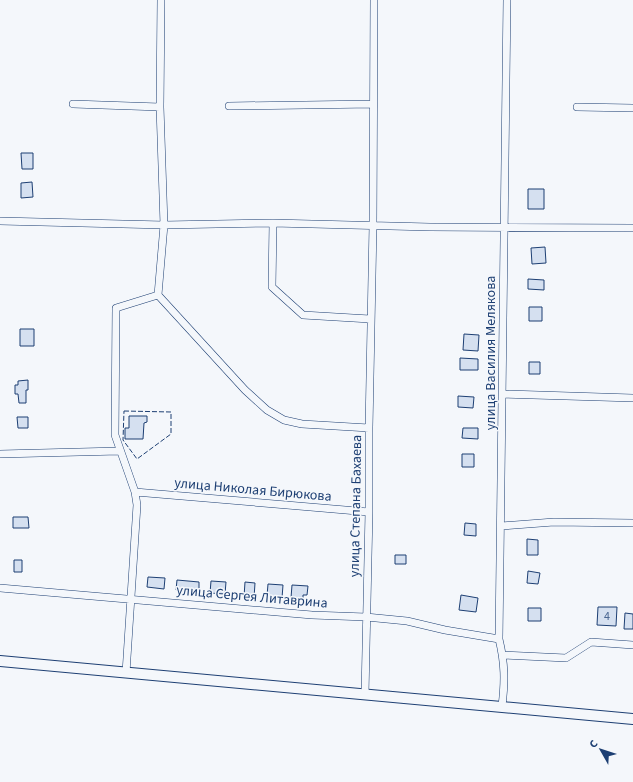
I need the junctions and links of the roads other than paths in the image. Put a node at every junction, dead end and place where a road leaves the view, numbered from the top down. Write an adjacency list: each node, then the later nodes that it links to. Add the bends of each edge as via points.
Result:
1 (161, 0): 7 (street)
2 (374, 0): 5 (street, улица Степана Бахаева)
3 (507, 0): 14 (street, улица Василия Мелякова)
4 (73, 104): 7 (street)
5 (373, 104): 6 (street); 13 (street, улица Степана Бахаева)
6 (230, 106)
7 (160, 107): 12 (street)
8 (577, 107): 9 (street)
9 (633, 108)
10 (0, 221): 12 (street)
11 (273, 223): 12 (street); 13 (street); 17 (street, via 272,287 303,315)
12 (164, 225): 16 (street)
13 (373, 225): 14 (street); 17 (street, улица Степана Бахаева)
14 (504, 226): 15 (street); 18 (street, улица Василия Мелякова)
15 (633, 228)
16 (158, 295): 20 (street, via 266,410 284,420 302,424); 21 (street, via 116,308 114,435)
17 (370, 319): 20 (street, улица Степана Бахаева)
18 (504, 394): 19 (street); 26 (street, улица Василия Мелякова)
19 (633, 398)
20 (369, 428): 24 (street, улица Степана Бахаева)
21 (119, 451): 22 (street); 23 (street)
22 (0, 454)
23 (135, 492): 24 (street, улица Николая Бирюкова); 28 (street, via 137,505)
24 (369, 512): 29 (street, улица Степана Бахаева)
25 (633, 523): 26 (street, via 554,522)
26 (502, 526): 30 (street, улица Василия Мелякова)
27 (0, 588): 28 (street, улица Сергея Литаврина)
28 (131, 598): 29 (street, улица Сергея Литаврина, via 312,615); 34 (street)
29 (366, 617): 30 (street, улица Сергея Литаврина, via 407,621); 35 (street, улица Степана Бахаева)
30 (499, 639): 32 (street, улица Василия Мелякова)
31 (633, 645): 32 (street, via 591,642 566,658)
32 (503, 655): 36 (street, улица Василия Мелякова, via 505,677)
33 (0, 661): 34 (main road)
34 (126, 673): 35 (main road)
35 (365, 694): 36 (main road)
36 (502, 706): 37 (main road)
37 (633, 719)

